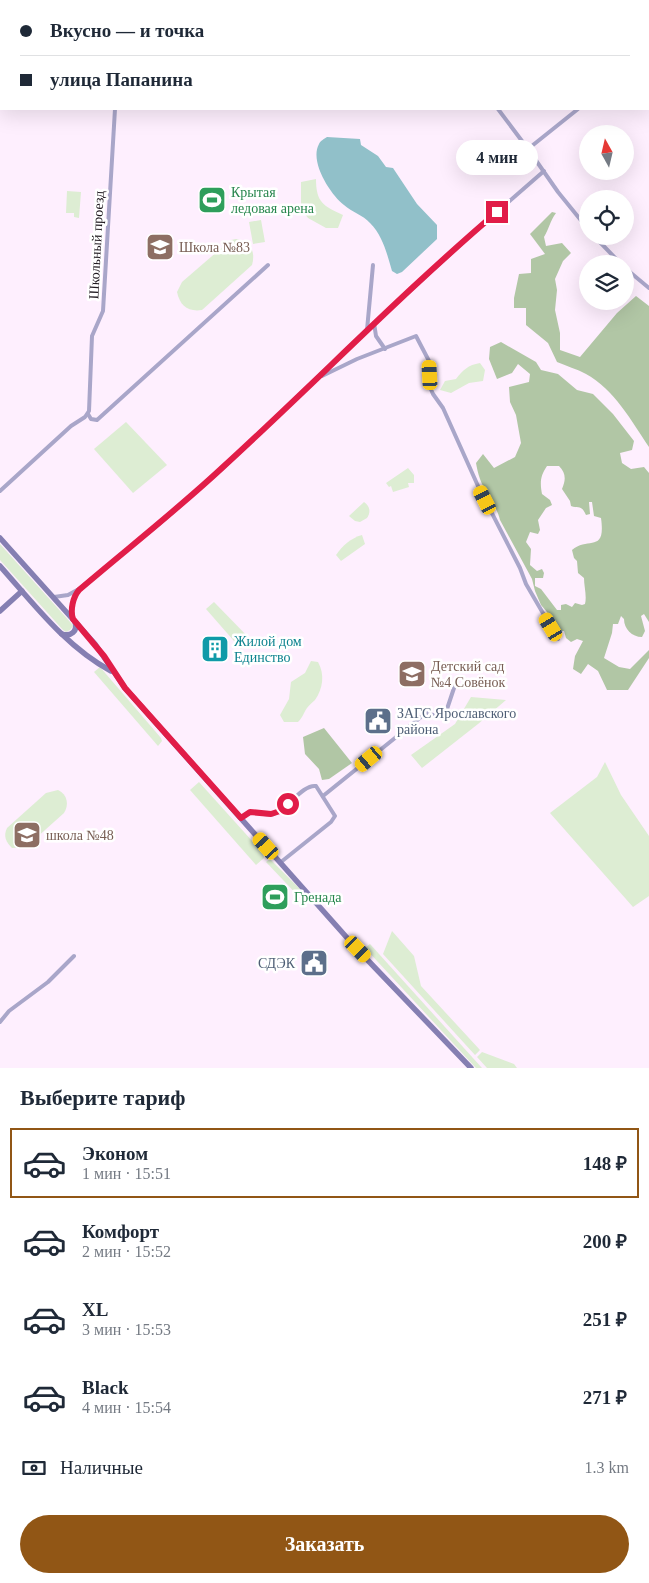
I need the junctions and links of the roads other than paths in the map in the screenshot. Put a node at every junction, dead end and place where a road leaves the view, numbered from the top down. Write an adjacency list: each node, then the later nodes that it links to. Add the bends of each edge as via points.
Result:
1 (115, 110): 17 (street, Школьный проезд, via 103,311 92,336)
2 (499, 110): 4 (street)
3 (577, 110): 4 (street)
4 (528, 149): 5 (street)
5 (544, 171): 6 (street); 13 (street)
6 (579, 217)
7 (603, 245): 8 (street)
8 (612, 255)
9 (268, 264): 17 (street, via 97,420)
10 (372, 265): 14 (street)
11 (634, 276): 12 (street)
12 (649, 288)
13 (374, 323): 14 (street); 15 (street, via 376,336)
14 (367, 330): 16 (street)
15 (385, 349): 16 (street); 27 (street, via 416,336 429,361 432,394 443,408 526,584)
16 (318, 378): 21 (street, via 222,469)
17 (88, 414): 18 (street)
18 (0, 490)
19 (0, 538): 23 (street)
20 (0, 566): 22 (street)
21 (79, 590): 23 (street); 25 (street, via 75,595)
22 (22, 591): 24 (street); 26 (street)
23 (54, 598): 25 (street)
24 (0, 611)
25 (73, 619): 26 (street, via 76,626 73,633); 28 (street, via 100,650)
26 (61, 633): 28 (street)
27 (558, 638)
28 (113, 672): 31 (street)
29 (457, 680): 30 (street, via 444,718 426,713)
30 (323, 796): 31 (street, via 316,786 311,785 276,813 250,812); 32 (street, via 335,816)
31 (241, 818): 32 (street)
32 (281, 862): 35 (street)
33 (74, 956): 34 (street)
34 (0, 1022)
35 (471, 1068)

